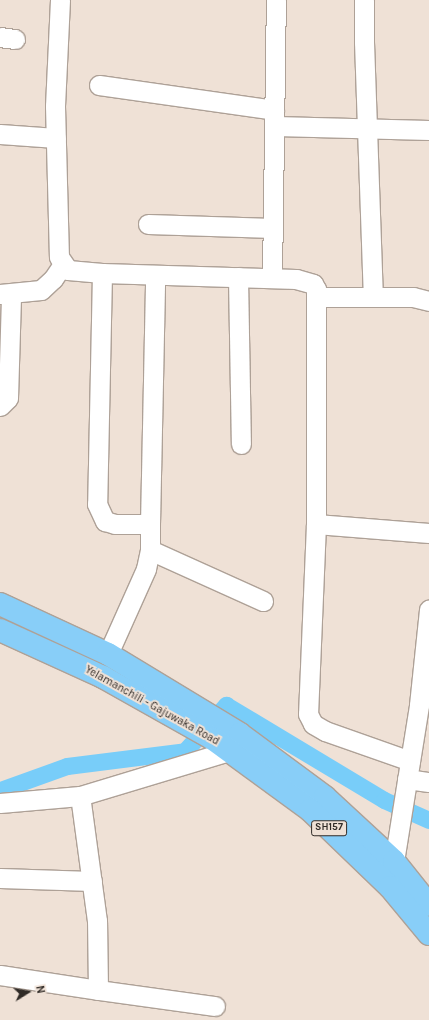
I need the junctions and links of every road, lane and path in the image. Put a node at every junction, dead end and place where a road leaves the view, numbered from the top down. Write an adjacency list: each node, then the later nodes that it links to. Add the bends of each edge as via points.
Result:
1 (60, 0): 9 (street)
2 (276, 0): 5 (street)
3 (364, 0): 6 (street)
4 (99, 85): 5 (street)
5 (275, 118): 6 (street); 11 (street)
6 (367, 130): 7 (street); 19 (street)
7 (429, 130)
8 (0, 134): 9 (street)
9 (56, 138): 12 (street, via 58,244 59,257)
10 (148, 224): 11 (street)
11 (273, 228): 16 (street)
12 (63, 264): 13 (street, via 68,270); 17 (street, via 53,279 41,290)
13 (102, 273): 14 (street); 23 (street, via 97,504 105,520 115,524)
14 (155, 274): 15 (street); 23 (street)
15 (238, 277): 16 (street); 22 (street)
16 (272, 278): 18 (street, via 307,282 316,289)
17 (6, 294): 21 (street, via 8,398)
18 (316, 297): 19 (street); 24 (street)
19 (373, 297): 20 (street, via 413,297)
20 (429, 301)
21 (0, 406)
22 (242, 444)
23 (150, 524): 26 (street)
24 (316, 524): 25 (street); 36 (street, via 315,604 308,714 313,724 325,731)
25 (429, 533)
26 (150, 550): 27 (street); 31 (street, via 140,586)
27 (263, 601)
28 (0, 604): 31 (main road, Yelamanchili - Gajuwaka Road / SH157)
29 (429, 610): 34 (street)
30 (0, 630): 33 (main road, Yelamanchili - Gajuwaka Road / SH157)
31 (108, 654): 32 (main road, Yelamanchili - Gajuwaka Road / SH157)
32 (135, 670): 33 (main road); 35 (main road, Yelamanchili - Gajuwaka Road / SH157, via 188,701)
33 (126, 690): 35 (main road, Yelamanchili - Gajuwaka Road / SH157, via 175,719)
34 (424, 705): 36 (street)
35 (227, 741): 39 (street); 41 (main road, Yelamanchili - Gajuwaka Road / SH157, via 325,797); 44 (main road, Yelamanchili - Gajuwaka Road / SH157, via 310,810)
36 (410, 761): 37 (street)
37 (408, 779): 38 (street); 41 (street)
38 (429, 782)
39 (80, 796): 40 (street); 43 (street)
40 (0, 802)
41 (394, 861): 44 (street); 45 (main road, Yelamanchili - Gajuwaka Road / SH157)
42 (0, 878): 43 (street)
43 (92, 881): 48 (street, via 97,921)
44 (390, 887): 46 (main road, Yelamanchili - Gajuwaka Road / SH157)
45 (429, 905)
46 (429, 934)
47 (0, 975): 48 (street)
48 (98, 990): 49 (street)
49 (215, 1006)

